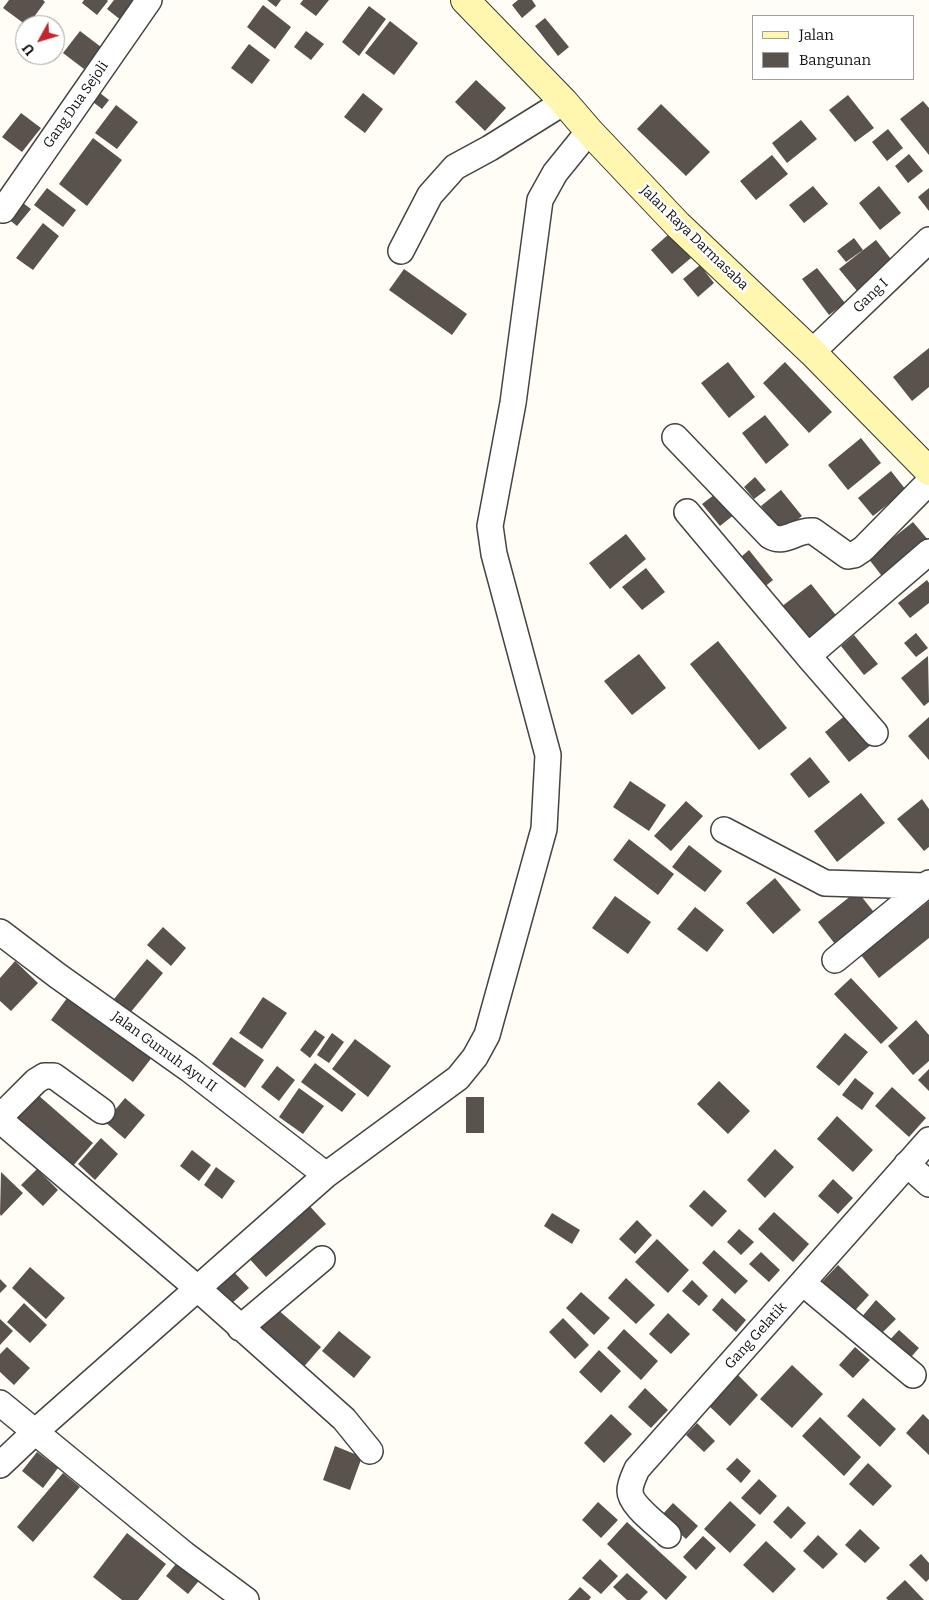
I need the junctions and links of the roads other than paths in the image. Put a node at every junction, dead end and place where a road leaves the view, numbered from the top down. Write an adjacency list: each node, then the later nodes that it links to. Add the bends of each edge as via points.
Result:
1 (150, 0): 5 (street, Gang Dua Sejoli)
2 (465, 0): 3 (main road, Jalan Raya Darmasaba)
3 (564, 102): 4 (main road, Jalan Raya Darmasaba); 7 (street, via 455,167 430,195)
4 (589, 131): 8 (main road, Jalan Raya Darmasaba, via 678,225); 24 (street, via 555,173 540,200 513,403 490,526 494,554 548,755 544,829 488,1035 475,1057 458,1078)
5 (3, 210)
6 (929, 240): 8 (street, Gang I)
7 (401, 251)
8 (812, 352): 10 (main road, Jalan Raya Darmasaba)
9 (675, 437): 11 (street, via 775,540 813,531 848,556 854,556 863,549)
10 (929, 471)
11 (929, 482)
12 (687, 512): 14 (street)
13 (929, 552): 14 (street)
14 (808, 656): 15 (street)
15 (874, 732)
16 (724, 830): 17 (street, via 825,883)
17 (927, 885): 19 (street)
18 (0, 932): 24 (street, Jalan Gumuh Ayu II, via 189,1069)
19 (835, 960)
20 (102, 1110): 21 (street, via 54,1076 44,1076 36,1080)
21 (0, 1118): 28 (street)
22 (929, 1140): 23 (street, Gang Gelatik)
23 (907, 1164): 25 (street); 27 (street, Gang Gelatik)
24 (326, 1175): 28 (street)
25 (929, 1184)
26 (322, 1259): 29 (street)
27 (803, 1282): 30 (street); 35 (street, Gang Gelatik, via 637,1469 631,1481 633,1502)
28 (197, 1288): 29 (street); 32 (street)
29 (240, 1328): 33 (street, via 344,1419)
30 (913, 1374)
31 (0, 1403): 32 (street)
32 (36, 1431): 34 (street); 36 (street, via 184,1554)
33 (370, 1451)
34 (0, 1465)
35 (668, 1535)
36 (246, 1600)

